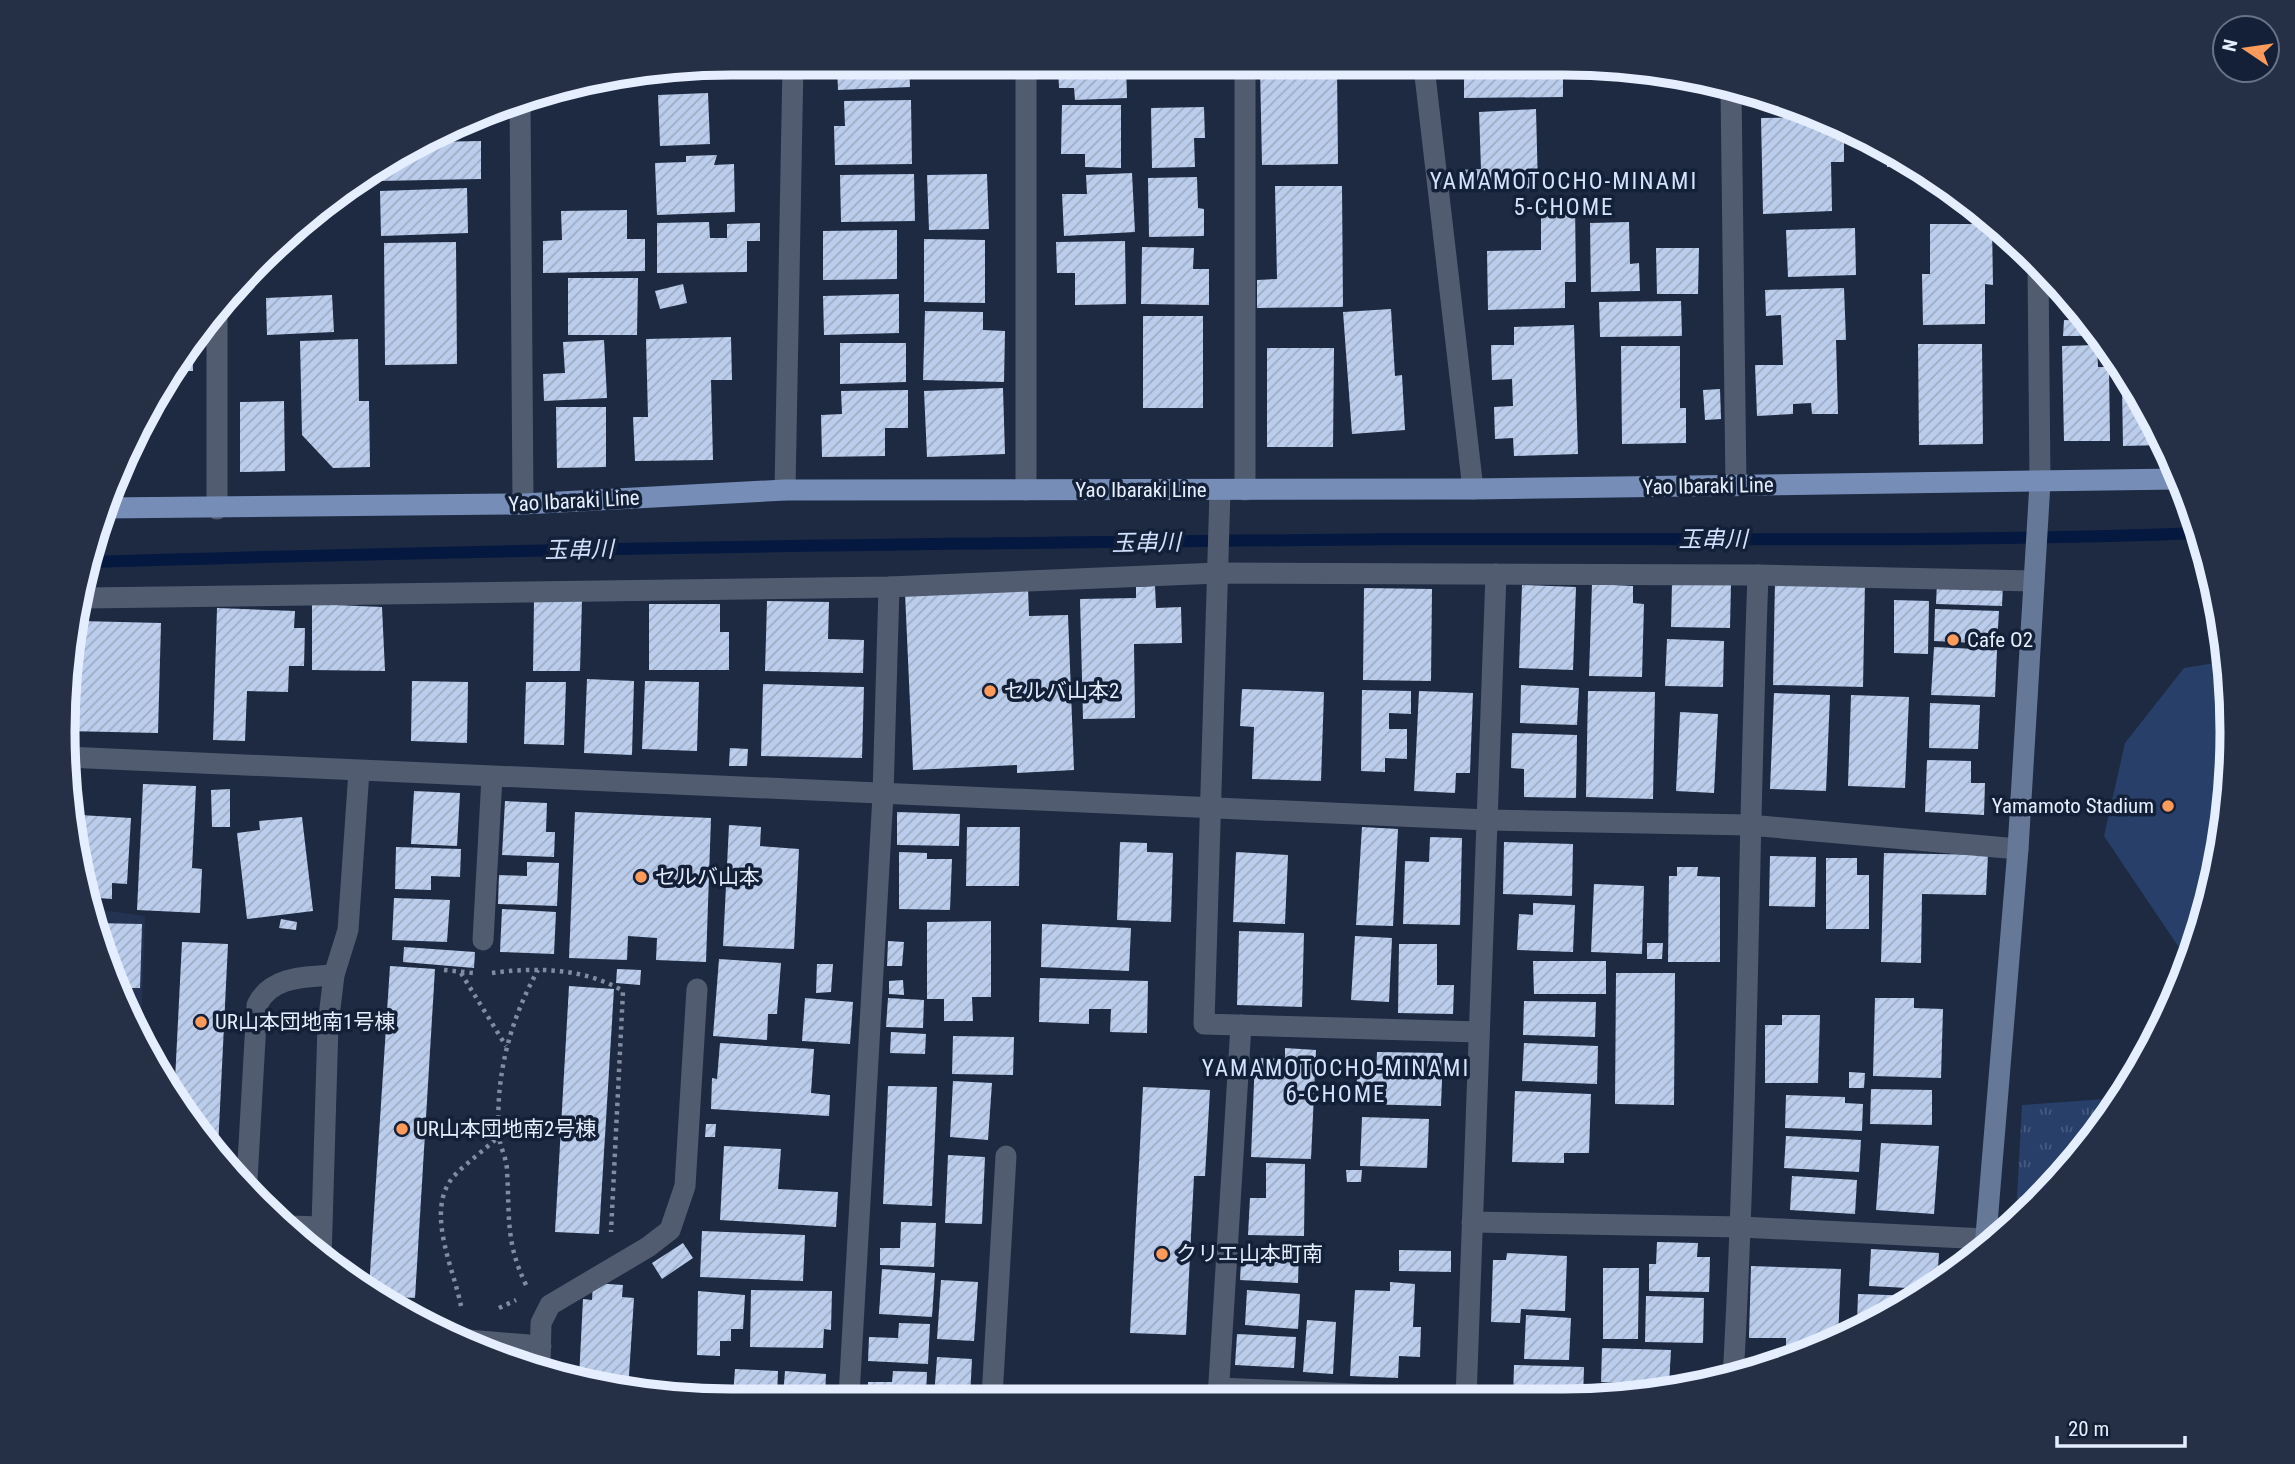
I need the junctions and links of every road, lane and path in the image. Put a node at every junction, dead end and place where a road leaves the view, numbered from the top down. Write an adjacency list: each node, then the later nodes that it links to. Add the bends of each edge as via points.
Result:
1 (793, 75): 13 (street)
2 (1026, 75): 14 (street)
3 (1245, 75): 15 (street)
4 (1425, 75): 12 (street)
5 (1731, 98): 11 (street)
6 (520, 110): 17 (street)
7 (2038, 280): 10 (street)
8 (217, 325): 19 (street)
9 (2169, 479): 10 (main road, Yao Ibaraki Line)
10 (2040, 483): 11 (main road, Yao Ibaraki Line); 23 (street)
11 (1736, 486): 12 (main road, Yao Ibaraki Line)
12 (1473, 489): 15 (main road, Yao Ibaraki Line)
13 (785, 490): 14 (main road, Yao Ibaraki Line); 17 (main road, Yao Ibaraki Line)
14 (1026, 490): 16 (main road, Yao Ibaraki Line)
15 (1245, 490): 16 (main road, Yao Ibaraki Line)
16 (1220, 491): 20 (street)
17 (523, 504): 19 (main road, Yao Ibaraki Line)
18 (115, 508): 19 (main road, Yao Ibaraki Line)
19 (217, 509)
20 (1218, 565): 21 (street); 24 (street); 30 (street)
21 (1496, 574): 22 (street); 31 (street)
22 (1758, 575): 23 (street); 32 (street)
23 (2034, 581): 33 (street)
24 (889, 587): 25 (street); 29 (street)
25 (89, 598)
26 (76, 757): 27 (street)
27 (359, 771): 28 (street); 38 (street, via 348,930)
28 (492, 777): 29 (street); 34 (street)
29 (883, 795): 30 (street); 63 (street)
30 (1212, 809): 31 (street); 40 (street, via 1204,1024)
31 (1488, 820): 32 (street); 41 (street)
32 (1749, 825): 33 (street); 49 (street)
33 (2018, 849): 50 (street)
34 (483, 940)
35 (444, 970): 37 (path)
36 (538, 970): 37 (path); 42 (path); 51 (path, via 574,974 623,991)
37 (461, 972): 42 (path)
38 (334, 975): 45 (street, via 282,981 264,990 257,1004); 48 (street)
39 (696, 989): 61 (street, via 685,1186 670,1230 550,1305 541,1323)
40 (1241, 1025): 41 (street); 65 (street)
41 (1479, 1032): 46 (street)
42 (506, 1046): 43 (path)
43 (499, 1136): 54 (path, via 507,1168 511,1249); 59 (path, via 454,1176 443,1202 446,1249)
44 (1006, 1156): 64 (street)
45 (247, 1175)
46 (1472, 1222): 49 (street); 66 (street)
47 (299, 1226): 48 (street)
48 (320, 1227): 53 (street)
49 (1741, 1227): 52 (street); 62 (street)
50 (1987, 1234)
51 (610, 1237)
52 (1976, 1242)
53 (321, 1244)
54 (530, 1292)
55 (519, 1298): 56 (path)
56 (488, 1313)
57 (434, 1317): 58 (path)
58 (443, 1317)
59 (463, 1317)
60 (514, 1352): 61 (street)
61 (540, 1357)
62 (1733, 1366)
63 (849, 1389)
64 (992, 1389)
65 (1219, 1389)
66 (1466, 1389)

